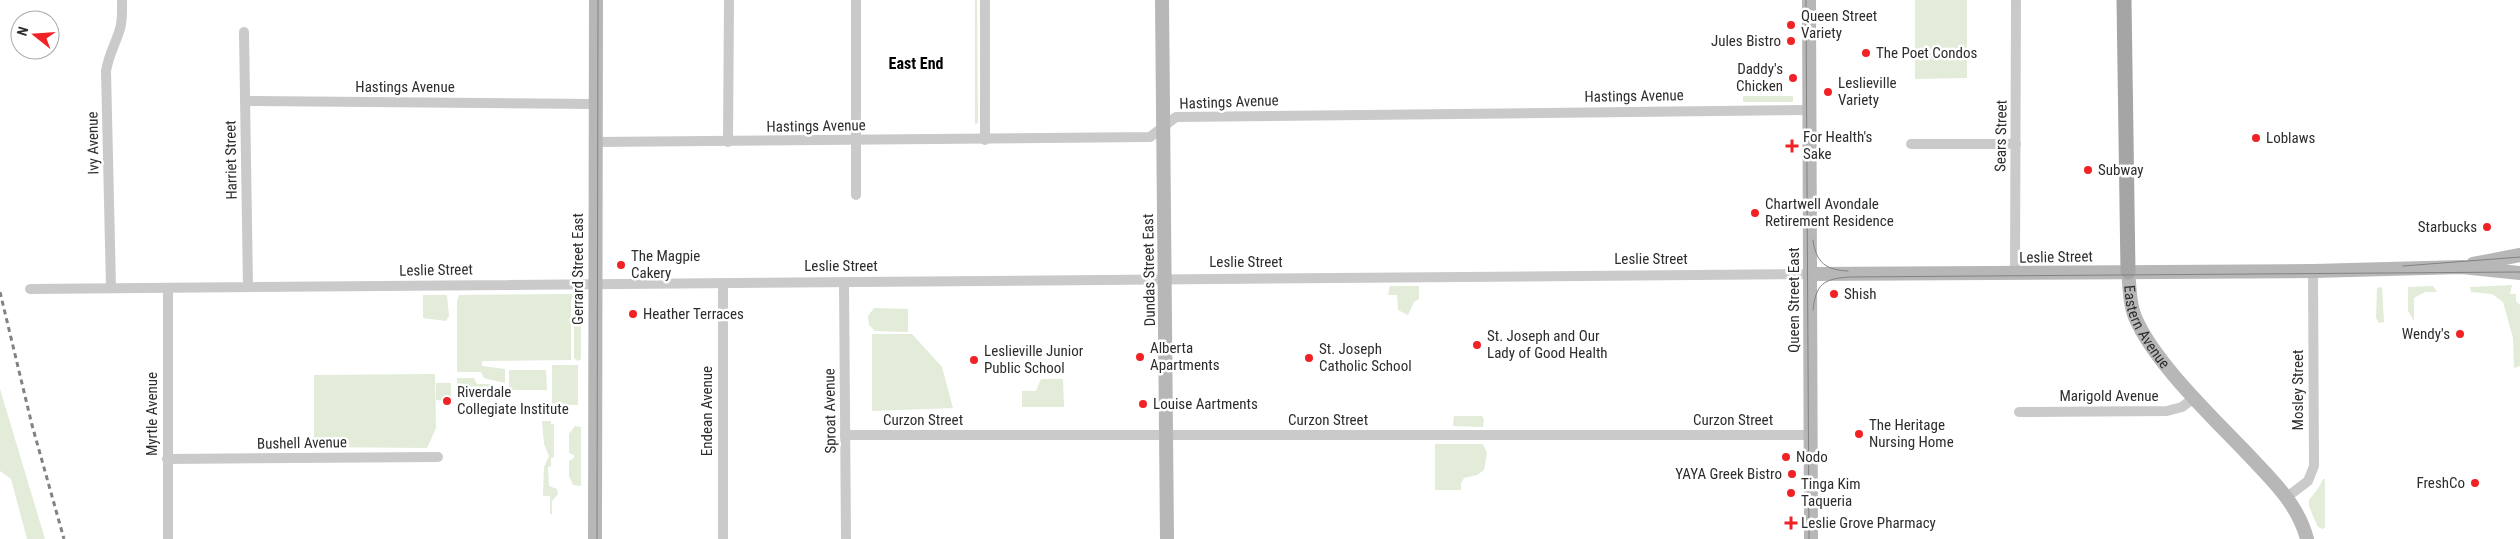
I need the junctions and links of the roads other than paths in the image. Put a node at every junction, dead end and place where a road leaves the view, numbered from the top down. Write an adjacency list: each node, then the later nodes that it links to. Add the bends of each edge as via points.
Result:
1 (122, 0): 34 (street, Ivy Avenue, via 122,20 109,52 106,71)
2 (596, 0): 12 (main road, Gerrard Street East)
3 (729, 0): 18 (street)
4 (856, 0): 15 (street)
5 (985, 0): 16 (street)
6 (1162, 0): 14 (main road, Dundas Street East)
7 (1809, 0): 13 (main road, Queen Street East)
8 (2016, 0): 20 (street, Sears Street)
9 (2124, 0): 25 (main road, Eastern Avenue)
10 (244, 32): 11 (street, Harriet Street)
11 (245, 101): 12 (street, Hastings Avenue); 33 (street, Harriet Street)
12 (595, 104): 17 (main road, Gerrard Street East)
13 (1810, 110): 14 (street, Hastings Avenue, via 1176,117); 28 (main road, Queen Street East)
14 (1163, 127): 16 (street, Hastings Avenue, via 1150,137); 29 (main road, Dundas Street East)
15 (856, 140): 16 (street, Hastings Avenue); 18 (street, Hastings Avenue); 21 (street)
16 (985, 140)
17 (595, 142): 18 (street, Hastings Avenue); 31 (main road, Gerrard Street East)
18 (728, 142)
19 (1911, 144): 20 (street)
20 (2016, 144): 26 (street, Sears Street)
21 (856, 195)
22 (2520, 255): 23 (main road, Leslie Street)
23 (2462, 267): 24 (main road, Leslie Street); 27 (main road, Leslie Street)
24 (2313, 271): 25 (main road, Leslie Street); 44 (street, Mosley Street, via 2314,466 2308,482)
25 (2128, 272): 26 (main road, Leslie Street); 37 (main road, Eastern Avenue, via 2132,305 2148,341)
26 (2015, 273): 28 (main road, Leslie Street)
27 (2520, 273)
28 (1810, 274): 29 (street, Leslie Street); 41 (main road, Queen Street East)
29 (1166, 279): 30 (street, Leslie Street); 39 (main road, Dundas Street East)
30 (844, 283): 32 (street, Leslie Street); 40 (street, Sproat Avenue)
31 (594, 284): 32 (street, Leslie Street); 33 (street, Leslie Street); 46 (main road, Gerrard Street East)
32 (723, 284): 47 (street, Endean Avenue)
33 (248, 287): 35 (street, Leslie Street)
34 (111, 288): 35 (street, Leslie Street); 36 (street, Leslie Street)
35 (168, 289): 43 (street, Myrtle Avenue)
36 (30, 290)
37 (2195, 397): 38 (street, Marigold Avenue, via 2182,407 2167,411); 44 (main road, Eastern Avenue)
38 (2019, 412)
39 (1166, 434): 40 (street, Curzon Street); 41 (street, Curzon Street); 49 (main road, Dundas Street East)
40 (845, 435): 48 (street, Sproat Avenue)
41 (1811, 435): 50 (main road, Queen Street East)
42 (438, 457): 43 (street, Bushell Avenue)
43 (167, 459): 45 (street, Myrtle Avenue)
44 (2287, 497): 51 (main road, Eastern Avenue)
45 (168, 539)
46 (594, 539)
47 (723, 539)
48 (846, 539)
49 (1167, 539)
50 (1812, 539)
51 (2307, 539)

